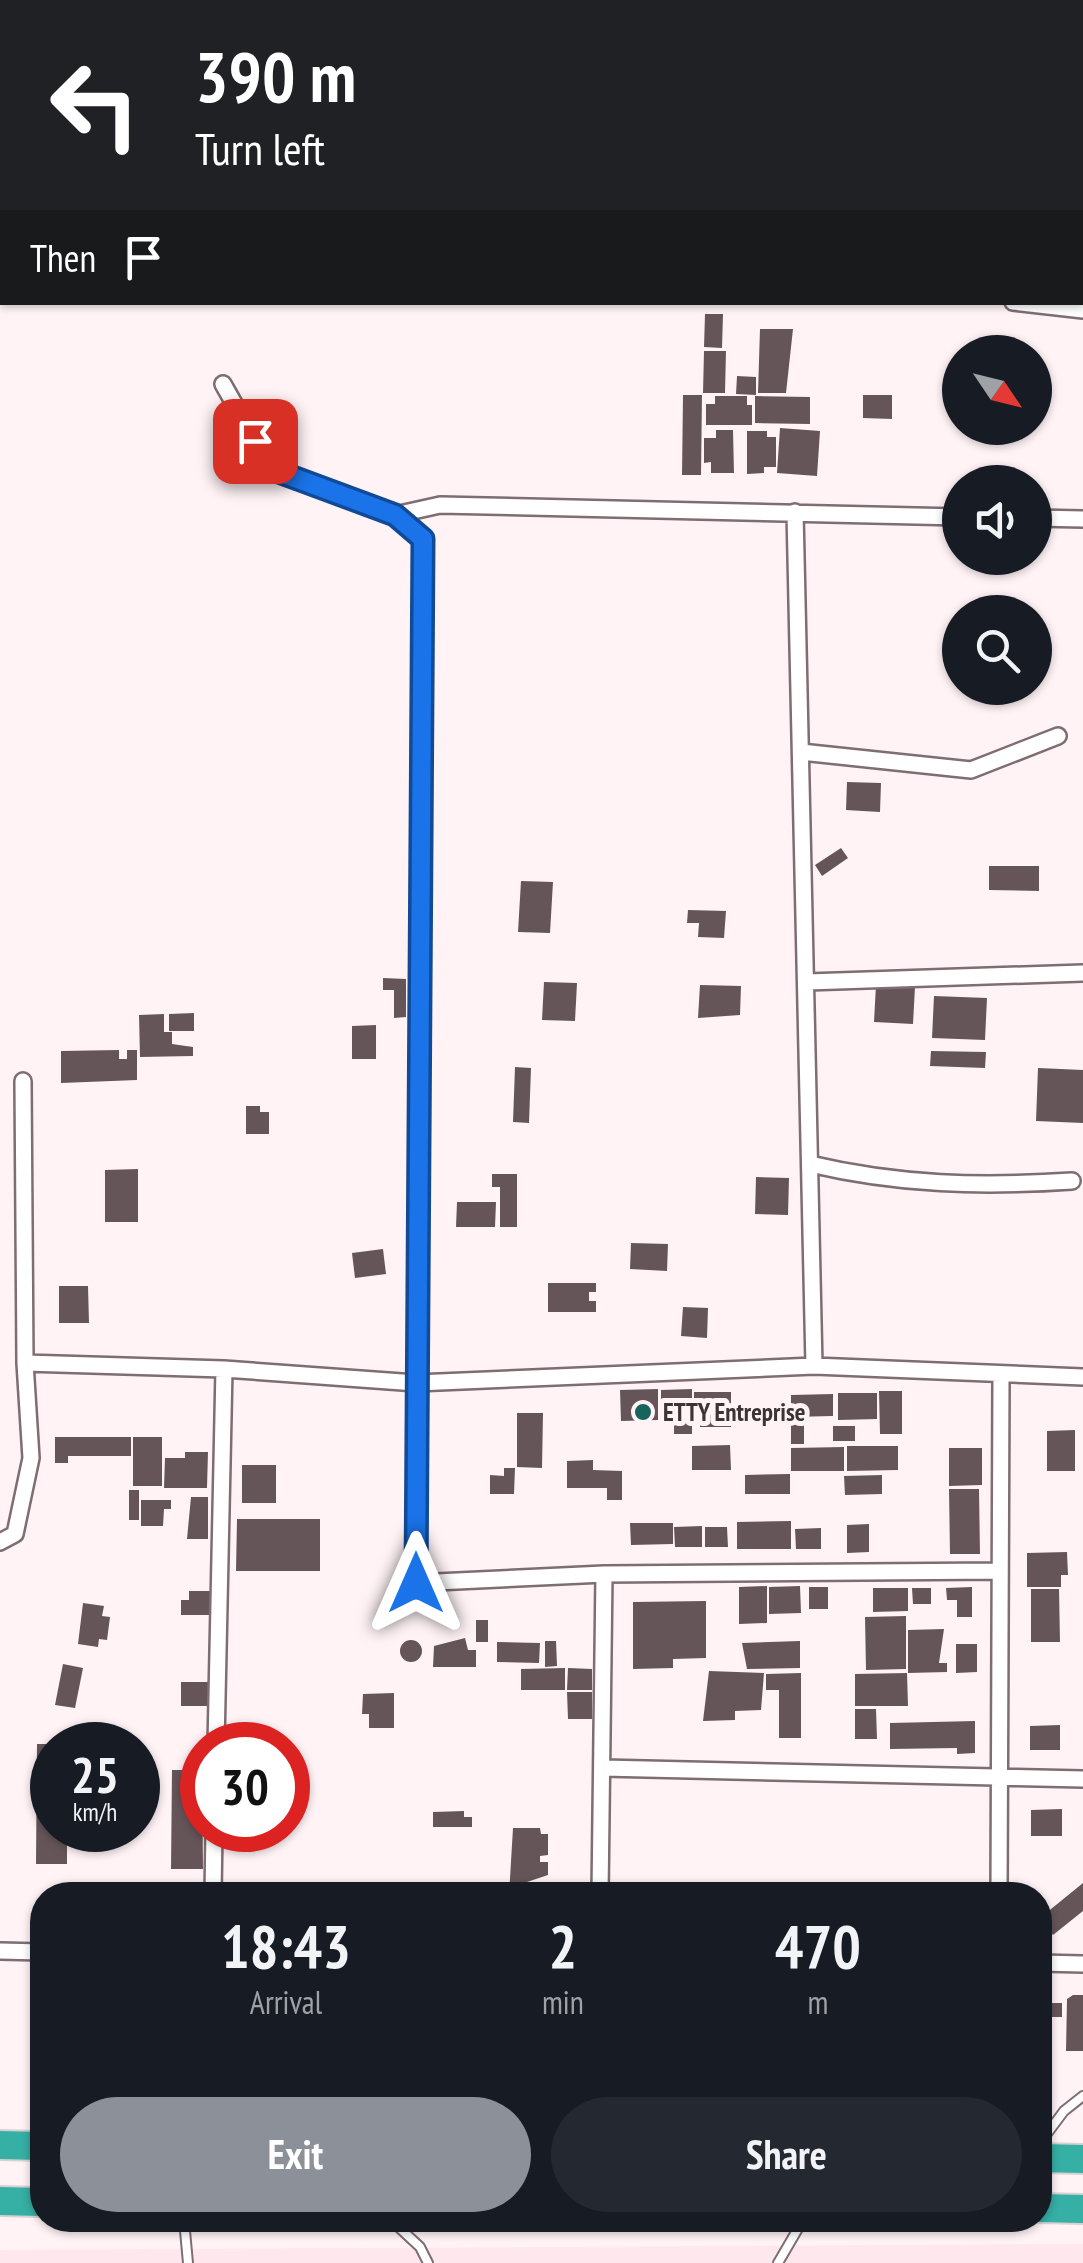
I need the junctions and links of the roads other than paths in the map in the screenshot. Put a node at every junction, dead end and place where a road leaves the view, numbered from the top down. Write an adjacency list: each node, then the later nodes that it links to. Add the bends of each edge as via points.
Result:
1 (1041, 305): 2 (street)
2 (1083, 310)
3 (224, 384): 5 (street, via 271,469)
4 (795, 512): 5 (street, via 440,505); 6 (street); 10 (street)
5 (395, 515): 21 (street, via 423,539)
6 (942, 516)
7 (1052, 518): 8 (street)
8 (1083, 519)
9 (1058, 736): 10 (street, via 970,770)
10 (801, 752): 12 (street)
11 (1083, 974): 12 (street)
12 (807, 982): 14 (street)
13 (24, 1081): 16 (street)
14 (810, 1164): 15 (street, via 881,1181); 17 (street)
15 (1072, 1181)
16 (25, 1363): 18 (street); 22 (street, via 31,1458 15,1534)
17 (814, 1366): 19 (street); 21 (street)
18 (224, 1369): 21 (street); 25 (street)
19 (1000, 1377): 20 (street); 23 (street)
20 (1083, 1378)
21 (416, 1382): 24 (street, via 416,1583)
22 (0, 1542)
23 (1000, 1572): 24 (street); 27 (street)
24 (604, 1574): 26 (street)
25 (216, 1722)
26 (603, 1768): 27 (street); 31 (street)
27 (1000, 1780): 28 (street); 32 (street)
28 (1083, 1780)
29 (214, 1852): 30 (street)
30 (213, 1882)
31 (600, 1882)
32 (999, 1882)
33 (0, 1952): 34 (street)
34 (30, 1952)
35 (1052, 1964): 36 (street)
36 (1083, 1964)
37 (1083, 2096): 38 (lane)
38 (1052, 2127)
39 (0, 2144): 40 (highway)
40 (30, 2145)
41 (1052, 2158): 42 (highway)
42 (1083, 2159)
43 (0, 2202): 44 (highway)
44 (30, 2202)
45 (1052, 2208): 46 (highway)
46 (1083, 2209)
47 (185, 2232): 50 (lane)
48 (403, 2232): 51 (lane)
49 (796, 2232): 52 (lane)
50 (188, 2263)
51 (428, 2263)
52 (778, 2263)

